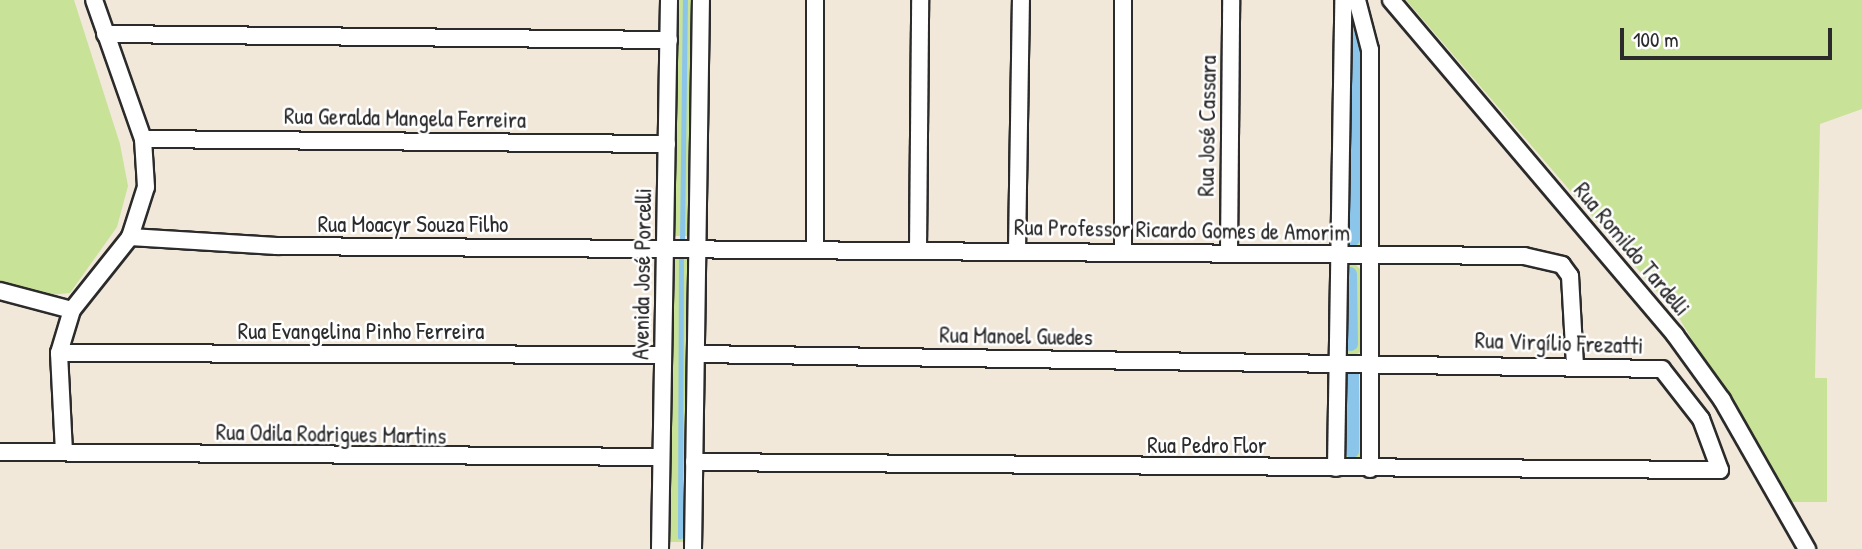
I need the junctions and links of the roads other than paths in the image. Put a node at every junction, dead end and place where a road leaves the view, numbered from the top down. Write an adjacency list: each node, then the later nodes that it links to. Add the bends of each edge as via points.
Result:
1 (93, 0): 12 (street)
2 (669, 0): 13 (street, Avenida José Porcelli)
3 (701, 0): 18 (street)
4 (815, 0): 19 (street)
5 (920, 0): 20 (street)
6 (1021, 0): 22 (street)
7 (1123, 0): 21 (street)
8 (1231, 0): 23 (street, Rua José Cassara)
9 (1343, 0): 24 (street)
10 (1357, 0): 25 (street, via 1369,40)
11 (1391, 0): 43 (street, Rua Romildo Tardelli, via 1675,334 1722,400)
12 (105, 34): 13 (street); 14 (street)
13 (669, 40): 15 (street, Avenida José Porcelli)
14 (143, 139): 15 (street, Rua Geralda Mangela Ferreira); 16 (street, via 146,187)
15 (667, 144): 17 (street, Avenida José Porcelli)
16 (130, 237): 17 (street, Rua Moacyr Souza Filho, via 194,244); 27 (street)
17 (665, 249): 18 (street, Rua Moacyr Souza Filho); 30 (street, Avenida José Porcelli)
18 (697, 249): 19 (street, Rua Professor Ricardo Gomes de Amorim); 29 (street)
19 (815, 250): 20 (street, Rua Professor Ricardo Gomes de Amorim)
20 (918, 250): 22 (street, Rua Professor Ricardo Gomes de Amorim)
21 (1123, 250): 22 (street, Rua Professor Ricardo Gomes de Amorim); 23 (street, Rua Professor Ricardo Gomes de Amorim)
22 (1017, 251)
23 (1229, 253): 24 (street, Rua Professor Ricardo Gomes de Amorim)
24 (1337, 254): 25 (street, Rua Professor Ricardo Gomes de Amorim); 32 (street)
25 (1370, 254): 31 (street); 33 (street, Rua Professor Ricardo Gomes de Amorim, via 1524,257 1562,265 1572,292)
26 (0, 291): 27 (street)
27 (72, 310): 28 (street)
28 (59, 353): 30 (street, Rua Evangelina Pinho Ferreira); 35 (street)
29 (696, 354): 32 (street, Rua Manoel Guedes); 37 (street)
30 (663, 355): 36 (street, Avenida José Porcelli)
31 (1369, 362): 32 (street, Rua Virgílio Frezatti); 33 (street, Rua Virgílio Frezatti); 39 (street)
32 (1337, 363): 38 (street)
33 (1575, 365): 40 (street, Rua Virgílio Frezatti, via 1662,369 1701,419)
34 (0, 452): 35 (street, Rua Odila Rodrigues Martins)
35 (64, 452): 36 (street, Rua Odila Rodrigues Martins)
36 (661, 457): 41 (street, Avenida José Porcelli)
37 (694, 461): 38 (street, Rua Pedro Flor); 42 (street)
38 (1336, 468): 39 (street, Rua Pedro Flor)
39 (1370, 469): 40 (street, Rua Pedro Flor)
40 (1720, 470)
41 (660, 549)
42 (693, 549)
43 (1807, 549)

